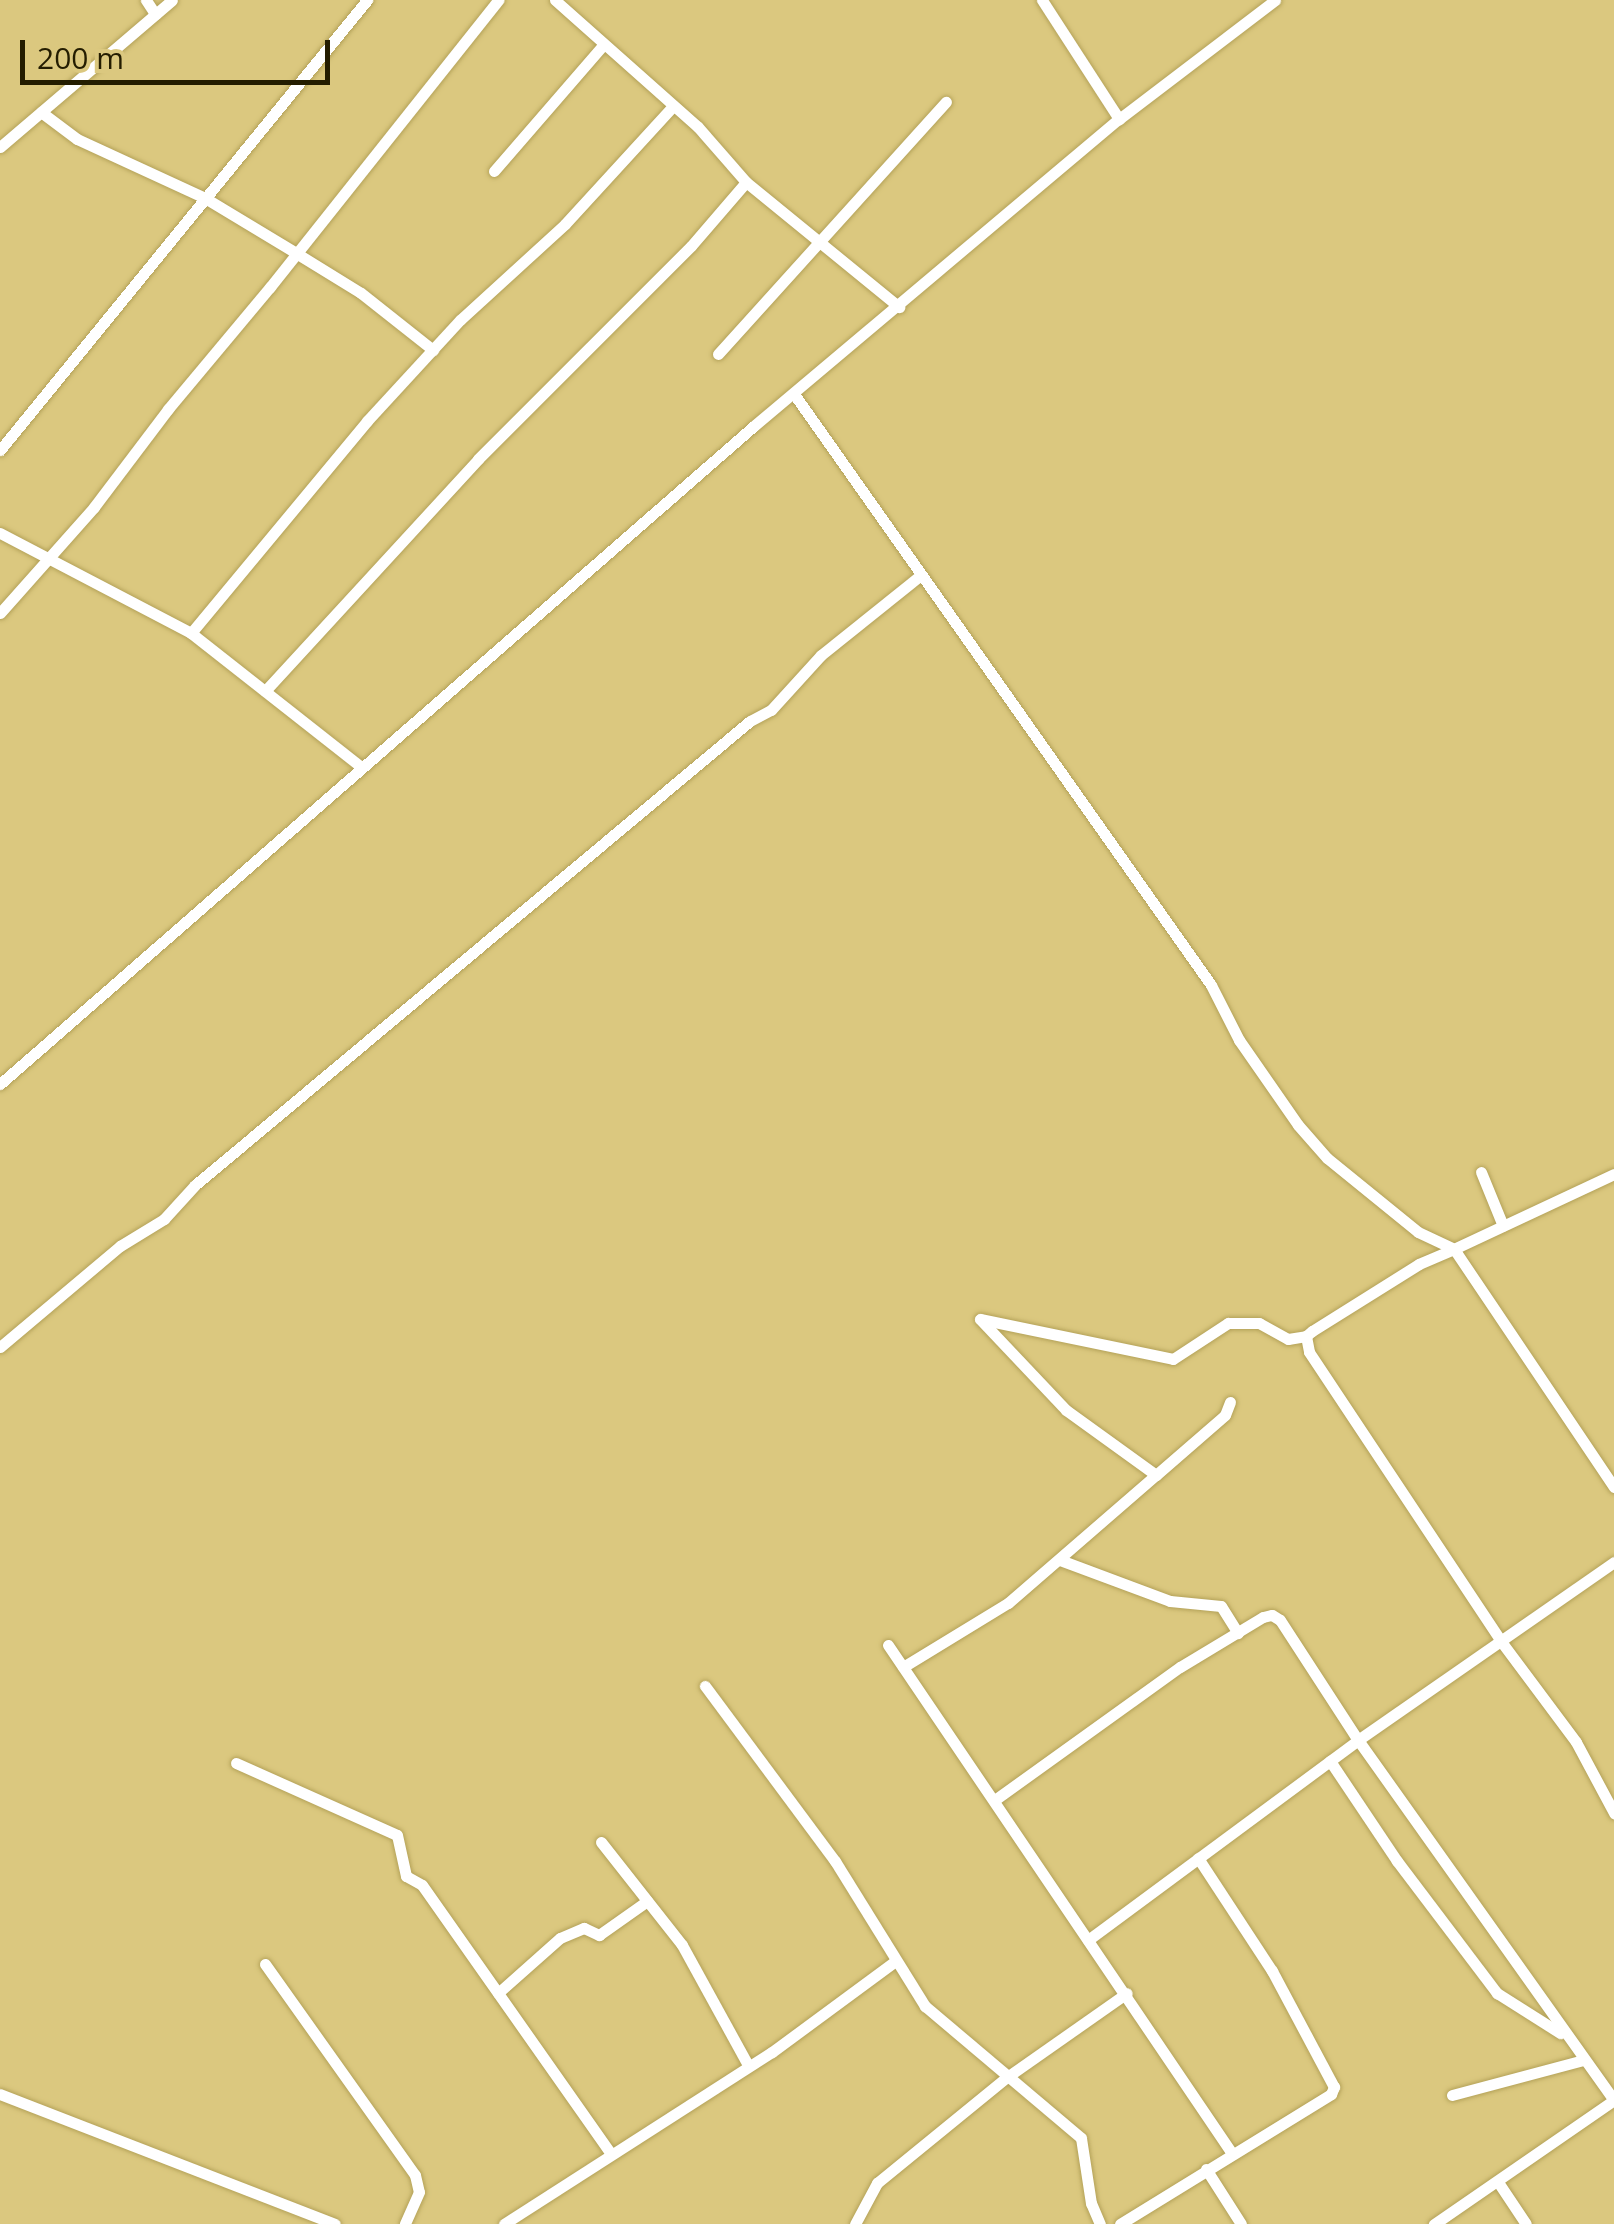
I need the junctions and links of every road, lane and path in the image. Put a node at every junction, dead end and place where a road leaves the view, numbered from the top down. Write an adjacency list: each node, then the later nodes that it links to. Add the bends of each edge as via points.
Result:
1 (146, 0): 8 (street)
2 (172, 0): 8 (street)
3 (367, 0): 17 (street)
4 (498, 0): 19 (street)
5 (555, 0): 9 (street)
6 (1042, 0): 13 (street)
7 (1275, 0): 13 (street)
8 (155, 14): 12 (street)
9 (603, 44): 11 (street); 15 (street)
10 (946, 102): 18 (street)
11 (674, 106): 16 (street); 21 (street, via 565,224)
12 (41, 112): 14 (street); 17 (street, via 78,139)
13 (1119, 120): 20 (street)
14 (0, 147)
15 (494, 171)
16 (746, 182): 18 (street); 30 (street)
17 (205, 198): 19 (street); 24 (street)
18 (823, 243): 20 (street); 22 (street)
19 (296, 253): 21 (street); 26 (street)
20 (899, 306): 23 (street)
21 (433, 350): 29 (street)
22 (718, 354)
23 (794, 394): 27 (street); 31 (street)
24 (0, 450)
25 (0, 534): 26 (street)
26 (48, 557): 28 (street); 29 (street)
27 (922, 575): 36 (street, via 1210,985 1298,1126 1326,1158 1418,1232); 38 (street, via 821,655 770,710 195,1184 164,1219 120,1246)
28 (0, 613)
29 (190, 634): 30 (street)
30 (264, 692): 31 (street)
31 (361, 767): 32 (street)
32 (0, 1084)
33 (1481, 1172): 35 (street)
34 (1614, 1174): 35 (street)
35 (1503, 1226): 36 (street)
36 (1454, 1249): 37 (street); 41 (street)
37 (1306, 1336): 40 (street, via 1288,1340 1259,1322 1228,1322 1173,1360 980,1319 1066,1410); 45 (street, via 1309,1352)
38 (0, 1347)
39 (1230, 1402): 40 (street, via 1224,1415)
40 (1156, 1475): 42 (street)
41 (1614, 1487)
42 (1060, 1560): 44 (street, via 1170,1601 1221,1606); 47 (street, via 1002,1607)
43 (1614, 1562): 45 (street)
44 (1238, 1633): 49 (street, via 1264,1617 1280,1620); 52 (street, via 1127,1702)
45 (1500, 1640): 49 (street); 53 (street, via 1576,1742)
46 (888, 1645): 47 (street)
47 (904, 1667): 52 (street)
48 (705, 1686): 58 (street, via 835,1861)
49 (1358, 1740): 50 (street); 62 (street)
50 (1330, 1761): 55 (street); 62 (street, via 1497,1992)
51 (236, 1763): 60 (street, via 397,1835 406,1876 422,1885)
52 (996, 1799): 57 (street)
53 (1614, 1813)
54 (601, 1842): 56 (street)
55 (1198, 1858): 57 (street); 68 (street, via 1272,1971 1334,2087)
56 (647, 1901): 60 (street, via 600,1935 584,1928 560,1938); 64 (street, via 682,1945)
57 (1088, 1940): 61 (street)
58 (894, 1962): 64 (street); 65 (street, via 925,2006)
59 (265, 1964): 73 (street, via 415,2174 419,2192)
60 (498, 1992): 69 (street)
61 (1127, 1992): 65 (street); 68 (street)
62 (1565, 2035): 63 (street)
63 (1584, 2060): 67 (street); 71 (street, via 1614,2100)
64 (748, 2065): 69 (street)
65 (1007, 2077): 75 (street, via 877,2184); 76 (street, via 1081,2138)
66 (0, 2094): 72 (street)
67 (1452, 2095)
68 (1231, 2152): 70 (street)
69 (611, 2154): 74 (street)
70 (1206, 2169): 77 (street); 78 (street)
71 (1498, 2182): 79 (street); 80 (street)
72 (335, 2224)
73 (405, 2224)
74 (504, 2224)
75 (855, 2224)
76 (1100, 2224)
77 (1120, 2224)
78 (1241, 2224)
79 (1434, 2224)
80 (1526, 2224)

